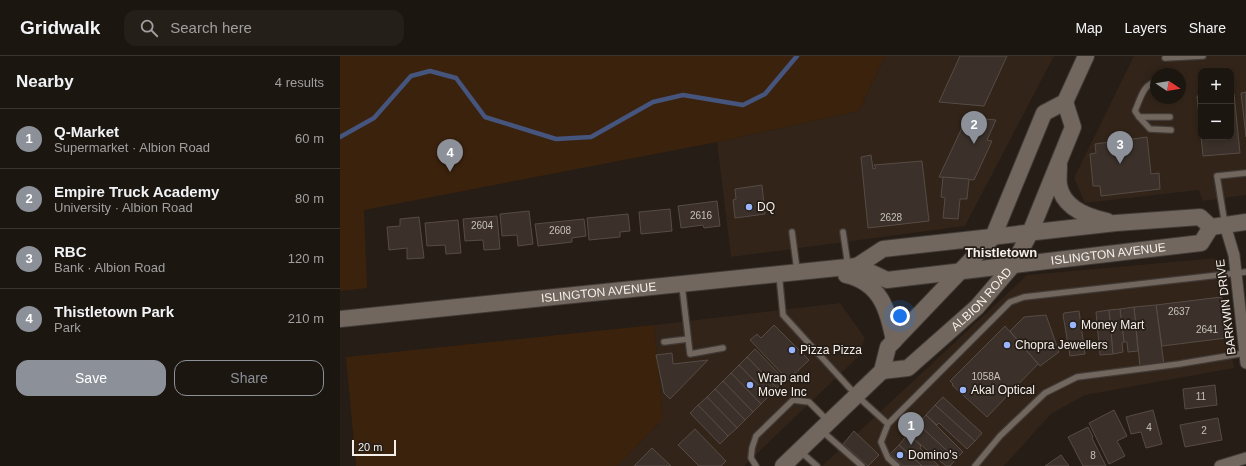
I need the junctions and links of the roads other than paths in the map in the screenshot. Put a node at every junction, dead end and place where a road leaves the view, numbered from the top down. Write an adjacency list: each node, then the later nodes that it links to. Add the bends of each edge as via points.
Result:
1 (1086, 56): 5 (main road)
2 (1203, 56): 3 (lane)
3 (1165, 57)
4 (1150, 83): 6 (lane, via 1135,111)
5 (1065, 102): 9 (main road, ALBION ROAD, via 1073,127); 17 (main road, via 1044,113)
6 (1139, 117): 7 (lane); 8 (lane, via 1150,129)
7 (1170, 117)
8 (1171, 130)
9 (1058, 162): 12 (main road, via 1059,185 1063,197 1076,209 1091,217); 16 (main road, ALBION ROAD)
10 (1246, 173): 13 (lane, via 1217,176)
11 (1246, 222): 13 (main road)
12 (1116, 223): 13 (main road, ISLINGTON AVENUE, via 1200,217); 16 (main road, ISLINGTON AVENUE)
13 (1218, 226): 18 (main road, ISLINGTON AVENUE, via 1201,243); 23 (street, BARKWIN DRIVE)
14 (792, 232): 21 (lane)
15 (843, 232): 19 (lane)
16 (1030, 233): 17 (main road, ISLINGTON AVENUE); 18 (main road, ALBION ROAD)
17 (993, 237): 19 (main road, ISLINGTON AVENUE, via 883,249); 22 (main road)
18 (1013, 265): 22 (main road, ISLINGTON AVENUE); 32 (main road, ALBION ROAD, via 977,307 908,368)
19 (852, 266): 20 (main road, ISLINGTON AVENUE); 22 (main road, ISLINGTON AVENUE, via 887,280)
20 (817, 270): 21 (main road, ISLINGTON AVENUE); 28 (main road, via 843,274 864,281 881,297 891,323)
21 (797, 272): 24 (main road, ISLINGTON AVENUE)
22 (962, 272): 28 (main road)
23 (1241, 273): 31 (street, BARKWIN DRIVE); 34 (lane, via 1024,297 1010,302)
24 (779, 274): 25 (main road, ISLINGTON AVENUE); 33 (lane, via 783,315)
25 (681, 284): 26 (main road, ISLINGTON AVENUE); 27 (lane)
26 (340, 319)
27 (688, 339): 29 (lane); 30 (lane, via 690,354)
28 (894, 341): 32 (main road, via 888,347)
29 (664, 342)
30 (723, 348)
31 (1246, 359): 43 (lane, via 1077,376 1045,393 1000,436)
32 (882, 370): 33 (main road)
33 (856, 396): 34 (lane); 35 (main road)
34 (888, 424): 42 (lane, via 881,442 888,458)
35 (825, 426): 36 (main road); 38 (lane, via 809,402 793,400 755,438 751,458); 41 (lane)
36 (799, 450): 39 (main road); 40 (lane)
37 (1246, 458): 44 (street)
38 (756, 466)
39 (782, 466)
40 (818, 466)
41 (862, 466)
42 (896, 466)
43 (975, 466)
44 (1220, 466)

